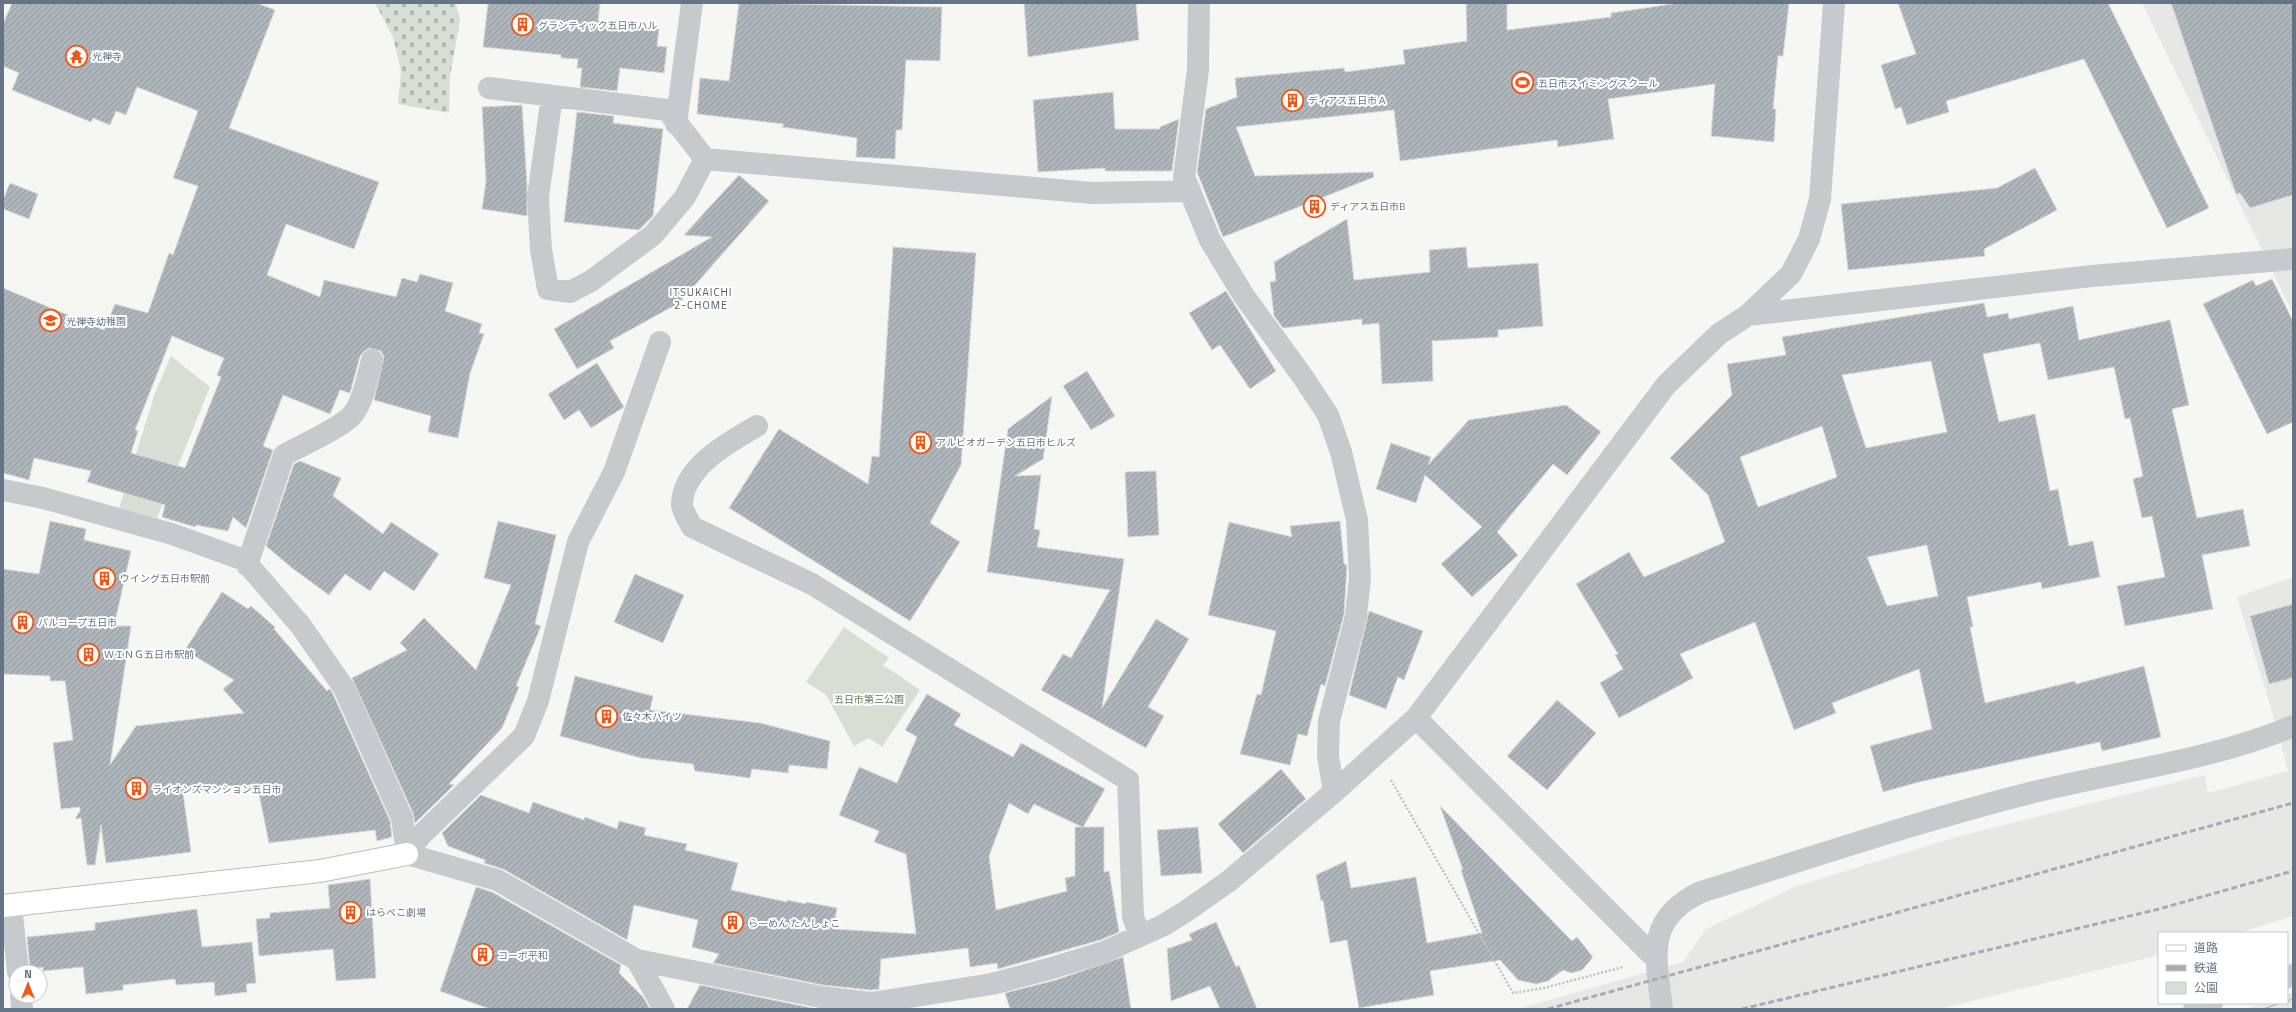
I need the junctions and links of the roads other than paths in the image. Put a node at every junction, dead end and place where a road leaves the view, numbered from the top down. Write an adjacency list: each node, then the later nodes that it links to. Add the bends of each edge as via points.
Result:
1 (692, 3): 6 (street)
2 (1199, 3): 8 (street, via 1198,70 1184,177)
3 (1834, 3): 10 (street, via 1820,199 1809,239 1791,274)
4 (489, 88): 5 (street)
5 (552, 96): 6 (street, via 667,110); 7 (street, via 538,197 541,250 548,289 570,292 591,281 653,236 684,197)
6 (676, 124): 7 (street)
7 (705, 159): 8 (street, via 1092,194)
8 (1189, 191): 18 (street, via 1210,240 1244,296 1328,415 1341,452 1357,520 1360,578 1356,616 1329,721 1328,756)
9 (2293, 259): 10 (street, via 2092,276)
10 (1748, 315): 16 (street, via 1719,334 1666,386)
11 (660, 342): 19 (street, via 614,472 578,542 538,701 524,736 421,835)
12 (372, 360): 15 (street, via 353,414 284,455)
13 (757, 426): 21 (street, via 721,446 689,478 682,503 692,528 812,584 1128,780 1133,917)
14 (3, 490): 15 (street, via 43,498 172,534 244,560)
15 (247, 565): 19 (street, via 301,626 344,688 402,818)
16 (1416, 718): 18 (street); 22 (street)
17 (2293, 726): 22 (street, via 2231,749 2030,793 1701,892 1680,904 1664,923)
18 (1334, 792): 21 (street, via 1204,900 1162,926)
19 (407, 854): 20 (street, via 320,871); 23 (street, via 497,880)
20 (7, 905): 24 (street)
21 (1140, 936): 23 (street, via 1092,956 1013,978 930,995 871,1003 821,997)
22 (1655, 958): 27 (street)
23 (637, 960): 26 (street)
24 (17, 964)
25 (2209, 1004): 28 (street)
26 (664, 1009)
27 (1662, 1009)
28 (2194, 1009)

